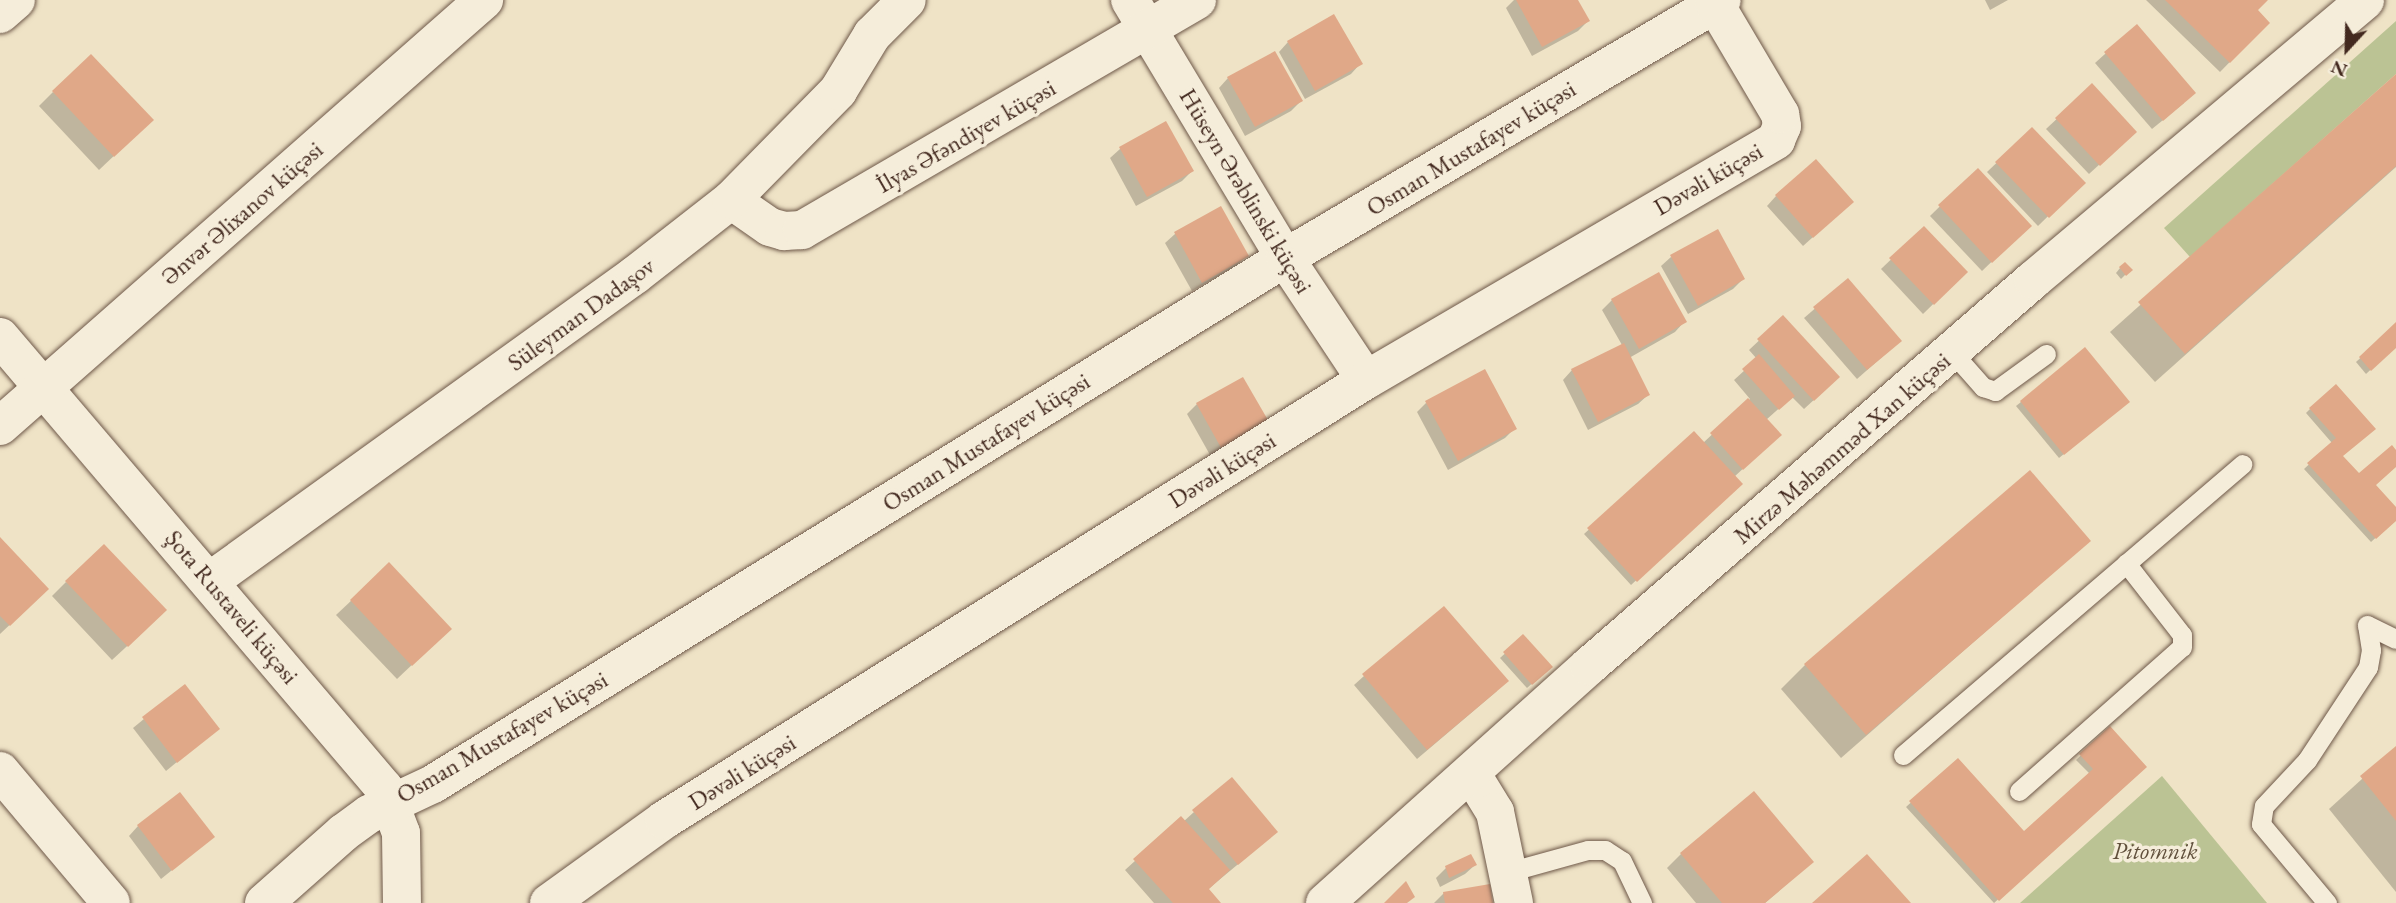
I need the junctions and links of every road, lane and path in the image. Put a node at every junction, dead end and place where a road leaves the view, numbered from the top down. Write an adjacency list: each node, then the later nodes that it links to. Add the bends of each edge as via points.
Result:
1 (16, 0): 7 (street)
2 (484, 0): 15 (street, Ənvər Əlixanov küçəsi)
3 (907, 0): 9 (street, Süleyman Dadaşov, via 873,35 838,91)
4 (1197, 0): 8 (street, İlyas Əfəndiyev küçəsi)
5 (2365, 0): 12 (street, Mirzə Məhəmməd Xan küçəsi)
6 (1718, 2): 10 (street, Osman Mustafayev küçəsi); 14 (street, Dəvəli küçəsi, via 1780,114 1783,126 1776,139)
7 (0, 14)
8 (1139, 15): 9 (street, İlyas Əfəndiyev küçəsi, via 802,230 770,227); 10 (street, Hüseyn Ərəblinski küçəsi)
9 (732, 200): 19 (street, Süleyman Dadaşov)
10 (1285, 258): 14 (street, Hüseyn Ərəblinski küçəsi); 25 (street, Osman Mustafayev küçəsi, via 433,783)
11 (0, 337): 15 (street, Şota Rustaveli küçəsi)
12 (1952, 352): 13 (lane, via 1983,387 1996,391); 22 (street, Mirzə Məhəmməd Xan küçəsi)
13 (2046, 354)
14 (1366, 380): 30 (street, Dəvəli küçəsi, via 664,820)
15 (43, 387): 16 (street, Ənvər Əlixanov küçəsi); 19 (street, Şota Rustaveli küçəsi)
16 (0, 425)
17 (2242, 464): 18 (lane)
18 (2126, 563): 21 (lane); 24 (lane, via 2182,635 2182,647)
19 (210, 581): 25 (street, Şota Rustaveli küçəsi, via 374,774)
20 (2396, 639): 33 (lane, via 2367,625 2368,667 2307,760 2264,806 2262,824)
21 (1903, 755)
22 (1471, 772): 26 (street, via 1495,812); 31 (street, Mirzə Məhəmməd Xan küçəsi)
23 (3, 782): 27 (street)
24 (2019, 791)
25 (391, 803): 28 (street, Osman Mustafayev küçəsi, via 343,833); 29 (street, Şota Rustaveli küçəsi, via 401,833)
26 (1511, 887): 32 (lane, via 1588,850 1605,850 1622,861)
27 (111, 903)
28 (264, 903)
29 (402, 903)
30 (548, 903)
31 (1325, 903)
32 (1642, 903)
33 (2327, 903)

